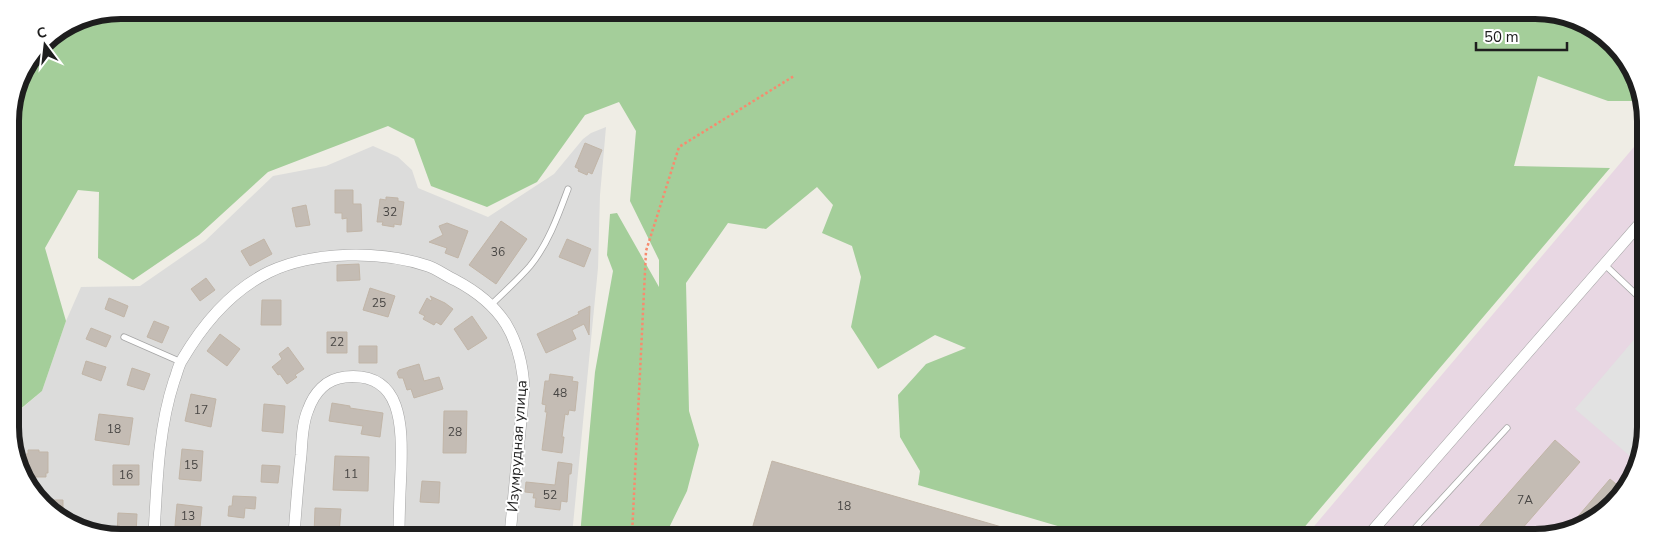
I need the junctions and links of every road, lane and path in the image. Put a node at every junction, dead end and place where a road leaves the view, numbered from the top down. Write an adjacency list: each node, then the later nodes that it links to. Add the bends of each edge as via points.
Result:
1 (794, 76): 14 (path, via 679,147 646,251)
2 (568, 189): 6 (lane, via 554,227 541,250 529,267)
3 (1637, 227): 4 (street)
4 (1604, 264): 5 (lane); 15 (street)
5 (1637, 295)
6 (490, 305): 8 (street, Изумрудная улица, via 429,266 404,260 364,255 299,260 240,289 215,313); 13 (street, Изумрудная улица, via 506,324 523,366 524,389)
7 (124, 337): 8 (lane)
8 (181, 362): 10 (street, Изумрудная улица, via 163,425)
9 (1507, 428): 16 (lane)
10 (154, 529)
11 (295, 529): 12 (street, via 307,412 323,385 336,378 353,376 381,384 392,397 399,416 402,435)
12 (399, 529)
13 (511, 529)
14 (632, 529)
15 (1378, 529)
16 (1415, 529)

